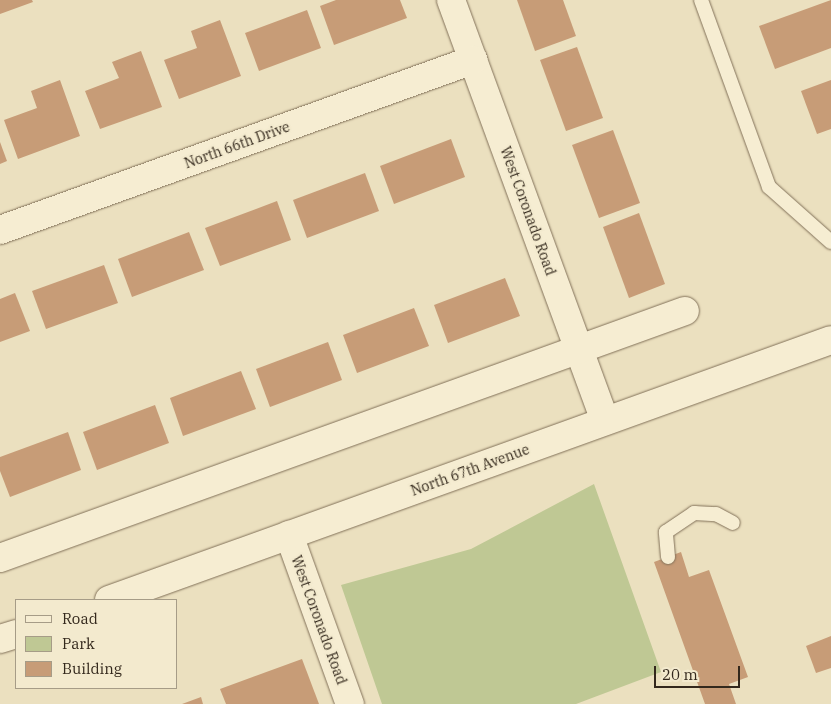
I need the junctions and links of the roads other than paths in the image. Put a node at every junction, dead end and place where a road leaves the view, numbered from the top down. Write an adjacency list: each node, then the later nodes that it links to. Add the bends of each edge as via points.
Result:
1 (451, 0): 3 (street, West Coronado Road)
2 (701, 0): 5 (lane, via 769,187)
3 (473, 60): 4 (street, North 66th Drive); 8 (street, West Coronado Road)
4 (0, 230)
5 (831, 242)
6 (685, 311): 8 (street)
7 (831, 340): 9 (street, North 67th Avenue)
8 (579, 351): 9 (street, West Coronado Road); 13 (street)
9 (605, 421): 11 (street, North 67th Avenue)
10 (733, 523): 12 (lane, via 716,514 694,513 666,532)
11 (289, 535): 14 (street, North 67th Avenue); 17 (street, West Coronado Road)
12 (668, 557)
13 (0, 558)
14 (112, 599)
15 (15, 634): 16 (street)
16 (0, 640)
17 (350, 704)

